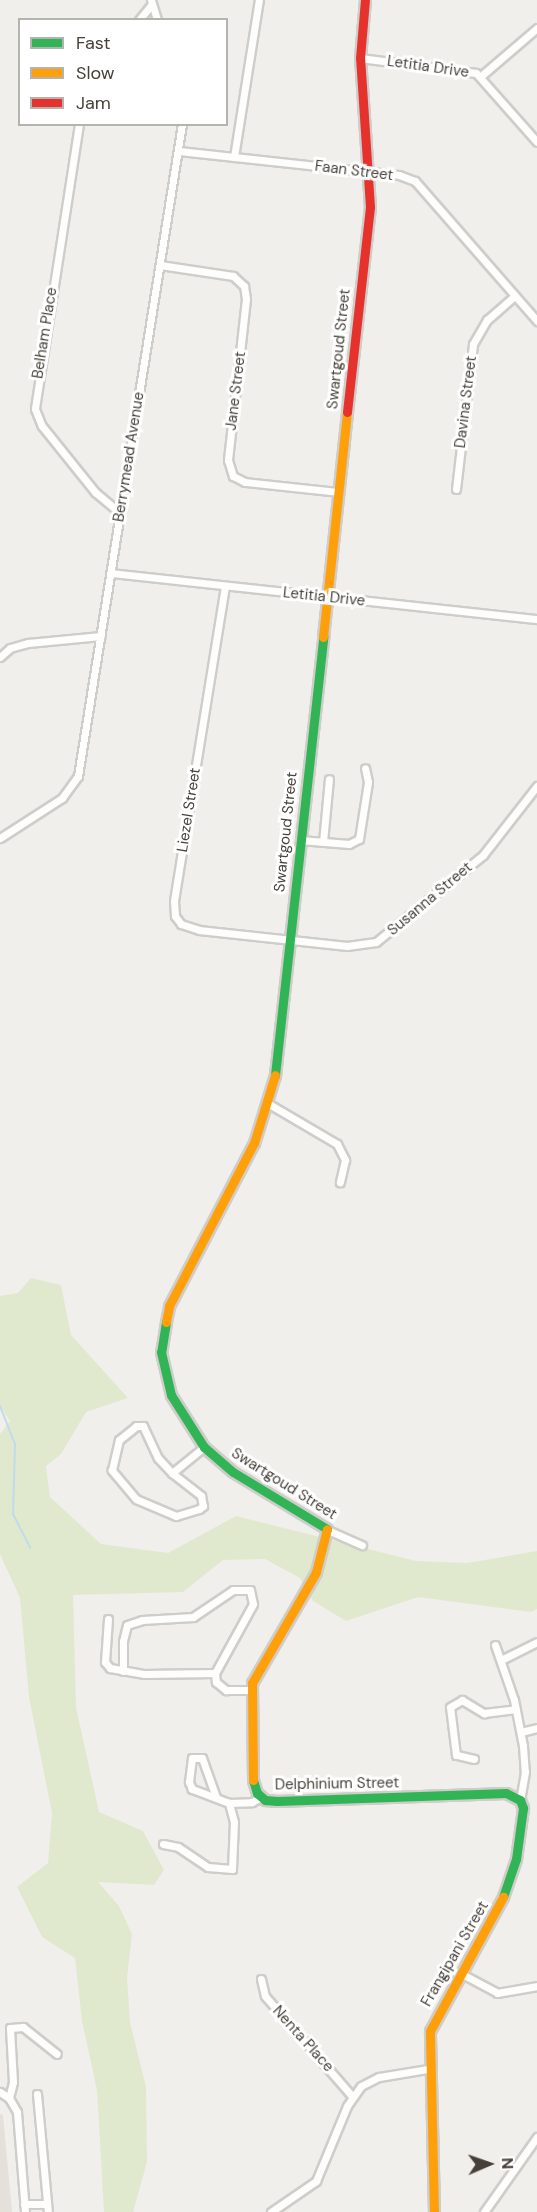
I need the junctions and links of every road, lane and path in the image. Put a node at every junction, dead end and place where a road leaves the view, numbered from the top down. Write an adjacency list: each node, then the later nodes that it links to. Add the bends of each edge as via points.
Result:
1 (259, 0): 13 (street)
2 (365, 0): 7 (street, Swartgoud Street)
3 (151, 2): 4 (street); 5 (street)
4 (140, 18)
5 (156, 18)
6 (537, 28): 8 (street)
7 (360, 58): 8 (street, Letitia Drive, via 459,69); 14 (street, Swartgoud Street)
8 (481, 76): 11 (street, Letitia Drive)
9 (79, 126): 20 (street, Belham Place, via 35,409 42,426 95,492)
10 (182, 126): 12 (street, Berrymead Avenue)
11 (537, 142)
12 (178, 152): 13 (street, Faan Street); 15 (street, Berrymead Avenue)
13 (234, 157): 14 (street, Faan Street)
14 (370, 172): 16 (street, Faan Street, via 406,177 421,184); 19 (street, Swartgoud Street, via 370,207)
15 (160, 265): 19 (street, Jane Street, via 233,276 244,286 246,298 228,460 233,476 245,482); 20 (street, Berrymead Avenue)
16 (515, 296): 17 (street, Faan Street); 18 (street, Davina Street, via 487,320 473,344)
17 (537, 321)
18 (456, 489)
19 (339, 492): 23 (street, Swartgoud Street)
20 (119, 512): 21 (street, Berrymead Avenue)
21 (111, 573): 22 (street, Letitia Drive); 25 (street, Berrymead Avenue)
22 (225, 586): 23 (street, Letitia Drive); 33 (street, Liezel Street, via 174,909 181,924 192,929)
23 (327, 597): 24 (street, Letitia Drive); 31 (street, Swartgoud Street)
24 (537, 619)
25 (101, 636): 26 (street, via 28,643 10,648); 30 (street, Berrymead Avenue, via 79,771 72,789)
26 (0, 657)
27 (365, 768): 32 (street, via 368,782 362,834 349,844)
28 (329, 779): 32 (street)
29 (537, 786): 33 (street, Susanna Street, via 483,855 386,936 357,946)
30 (0, 838)
31 (300, 840): 32 (street); 33 (street, Swartgoud Street)
32 (323, 842)
33 (289, 939): 34 (street, Swartgoud Street)
34 (269, 1104): 35 (street, via 338,1144 345,1160); 36 (street, Swartgoud Street, via 254,1143 174,1295 164,1323 166,1381 178,1410)
35 (340, 1182)
36 (204, 1447): 37 (street); 38 (street, Swartgoud Street, via 233,1472)
37 (172, 1473): 37 (street, via 158,1458 143,1426 130,1429 118,1440 111,1470 136,1499 176,1515 203,1506 201,1497)
38 (330, 1531): 39 (street, Swartgoud Street); 46 (street, Delphinium Street, via 316,1572 260,1664)
39 (362, 1545)
40 (108, 1619): 44 (street, via 106,1665)
41 (537, 1642): 43 (street)
42 (495, 1645): 43 (street, Frangipani Street)
43 (501, 1660): 47 (street, Frangipani Street)
44 (123, 1671): 45 (street); 45 (street, via 127,1626 142,1620 193,1617 233,1590 250,1590 253,1604)
45 (214, 1673): 46 (street, via 216,1682 226,1690)
46 (250, 1690): 52 (street, Delphinium Street, via 253,1779)
47 (516, 1709): 49 (street, Frangipani Street); 50 (street, via 484,1713 462,1700 450,1707 456,1755)
48 (537, 1728): 49 (street)
49 (521, 1732): 53 (street, Frangipani Street, via 525,1772)
50 (474, 1759)
51 (216, 1797): 51 (street, via 189,1786 192,1758 202,1758); 54 (street)
52 (261, 1797): 53 (street, Delphinium Street, via 277,1802 506,1793); 54 (street, via 252,1802)
53 (520, 1800): 56 (street, Frangipani Street, via 523,1818 512,1875 495,1916)
54 (229, 1803): 55 (street, via 234,1822 232,1869 208,1867 178,1847)
55 (164, 1844)
56 (462, 1974): 58 (street, via 497,1993); 60 (street, Frangipani Street, via 434,2021)
57 (261, 1979): 63 (street, Nenta Place, via 265,1996)
58 (537, 1986)
59 (57, 2054): 64 (street, via 23,2027 10,2028 13,2082)
60 (428, 2069): 63 (street, via 374,2078); 70 (street, Frangipani Street)
61 (0, 2092): 64 (street)
62 (37, 2094): 66 (street)
63 (352, 2096): 69 (street, via 316,2181)
64 (9, 2098): 67 (street, via 17,2112)
65 (537, 2137): 71 (street)
66 (47, 2204): 67 (street); 68 (street)
67 (25, 2208)
68 (48, 2212)
69 (271, 2212)
70 (434, 2212)
71 (484, 2212)

